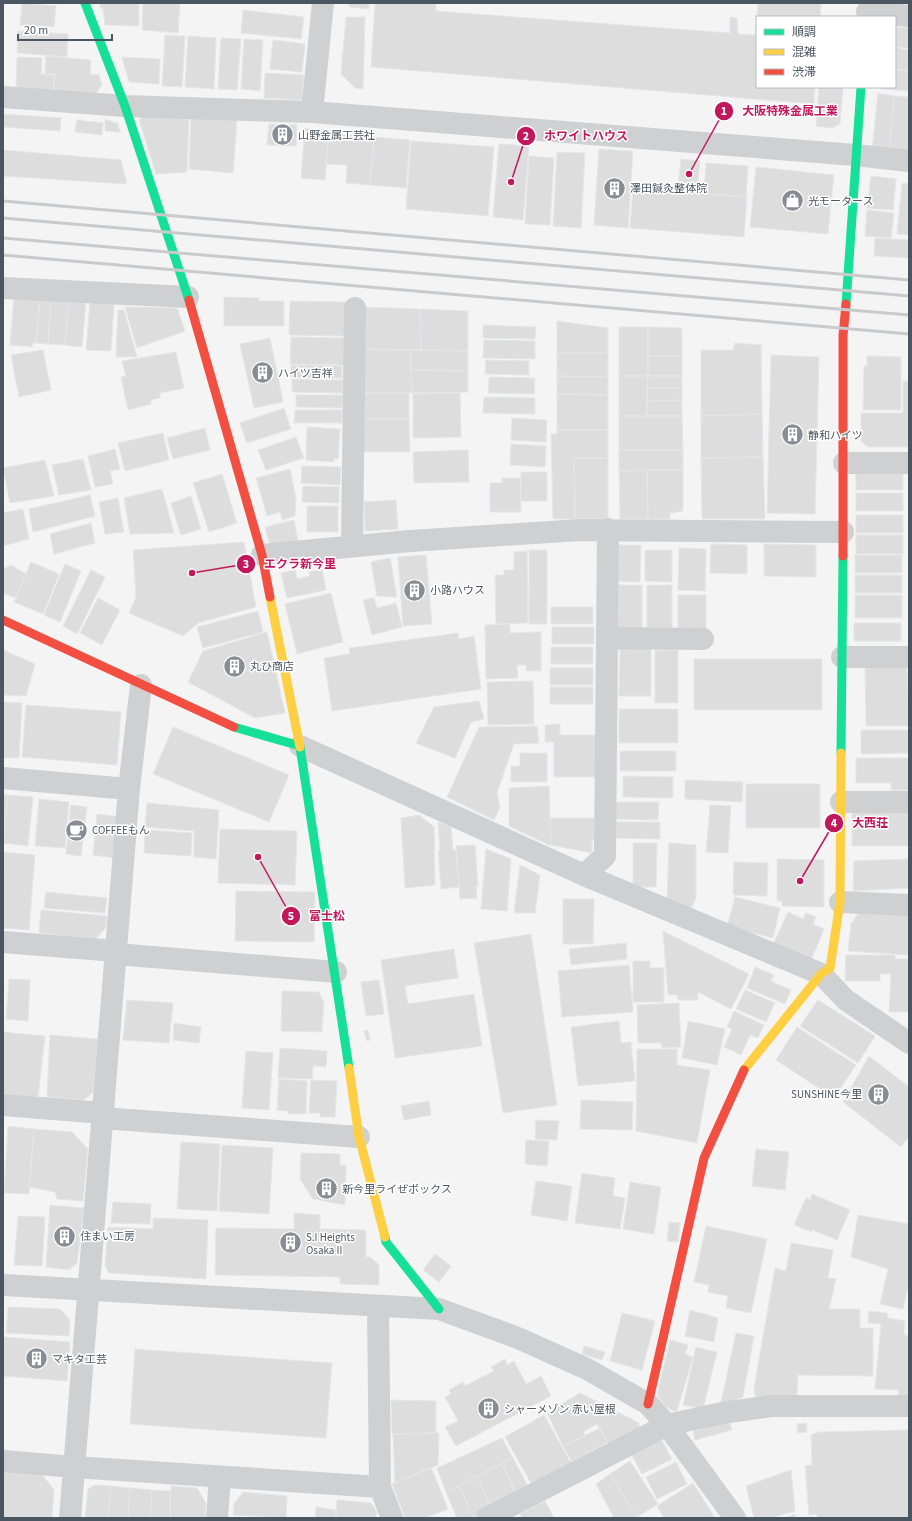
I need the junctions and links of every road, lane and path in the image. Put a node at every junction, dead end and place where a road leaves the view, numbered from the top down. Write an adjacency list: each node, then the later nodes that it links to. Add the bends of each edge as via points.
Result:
1 (85, 3): 7 (street)
2 (323, 3): 8 (street)
3 (867, 11): 4 (street)
4 (909, 16)
5 (861, 88): 9 (street)
6 (3, 97): 7 (street)
7 (125, 106): 8 (street); 12 (street)
8 (312, 112): 9 (street)
9 (856, 155): 10 (street); 14 (street, via 843,336)
10 (909, 161)
11 (3, 288): 12 (street)
12 (188, 297): 19 (street)
13 (356, 308): 18 (street)
14 (844, 463): 15 (street); 17 (street)
15 (909, 463)
16 (608, 529): 17 (street); 18 (street); 21 (street)
17 (843, 532): 23 (street)
18 (352, 546): 19 (street)
19 (262, 555): 26 (street)
20 (3, 620): 25 (street)
21 (608, 638): 22 (street); 31 (street, via 606,856)
22 (703, 639)
23 (842, 657): 24 (street); 29 (street)
24 (909, 657)
25 (141, 684): 26 (street, via 239,729); 28 (street)
26 (300, 746): 31 (street); 36 (street)
27 (3, 778): 28 (street)
28 (129, 789): 35 (street)
29 (841, 802): 30 (street); 32 (street)
30 (909, 802)
31 (584, 875): 37 (street)
32 (840, 902): 33 (street); 37 (street, via 830,968)
33 (909, 905)
34 (3, 942): 35 (street)
35 (116, 952): 36 (street); 40 (street)
36 (336, 972): 41 (street)
37 (821, 974): 38 (street, via 846,1000); 46 (street, via 746,1066 704,1158)
38 (909, 1044)
39 (3, 1105): 40 (street)
40 (103, 1116): 41 (street); 43 (street)
41 (359, 1137): 45 (street, via 386,1242)
42 (3, 1284): 43 (street)
43 (89, 1291): 44 (street); 50 (street)
44 (378, 1307): 45 (street); 52 (street)
45 (439, 1309): 46 (street, via 518,1338 587,1369)
46 (648, 1404): 48 (street)
47 (909, 1406): 48 (street, via 772,1406 722,1413)
48 (667, 1425): 56 (street); 57 (street)
49 (3, 1461): 50 (street)
50 (74, 1468): 51 (street); 53 (street)
51 (220, 1477): 52 (street); 54 (street)
52 (380, 1487): 55 (street)
53 (70, 1518)
54 (217, 1518)
55 (392, 1518)
56 (487, 1518)
57 (736, 1518)

